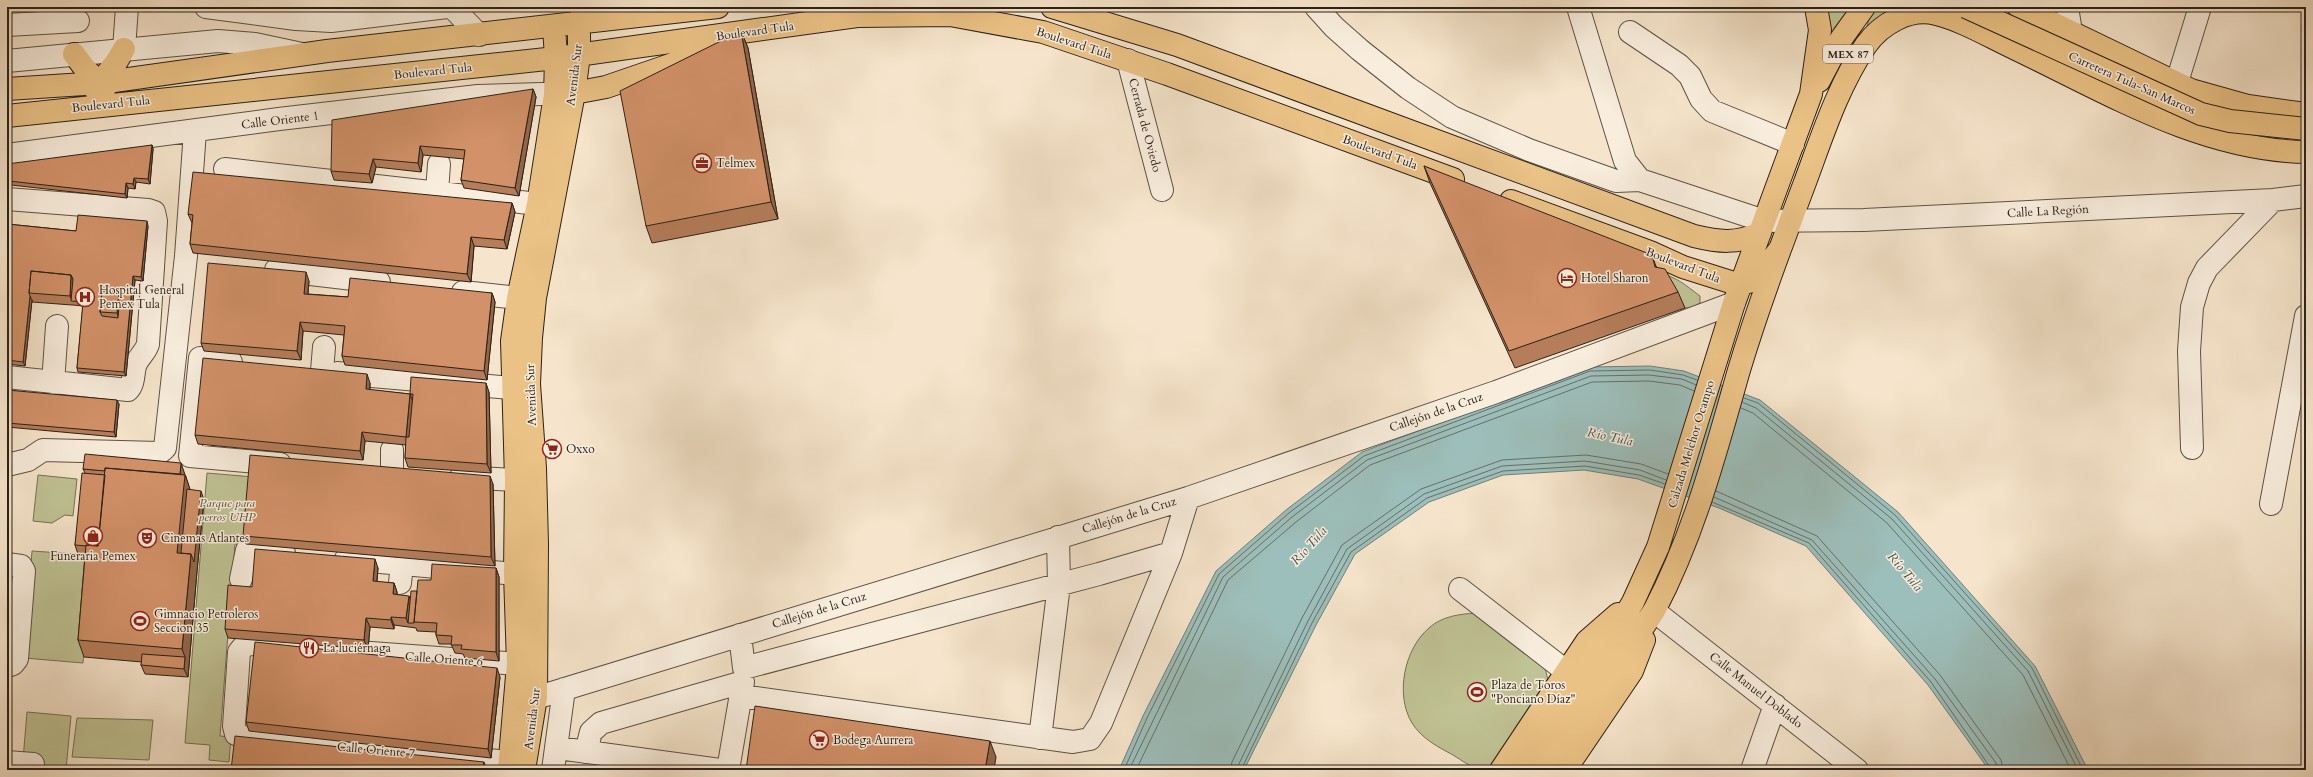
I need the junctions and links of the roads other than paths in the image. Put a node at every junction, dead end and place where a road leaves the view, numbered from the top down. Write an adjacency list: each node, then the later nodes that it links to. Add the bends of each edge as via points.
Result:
1 (128, 7): 29 (street)
2 (448, 7): 16 (street)
3 (452, 7): 27 (street)
4 (718, 7): 15 (main road, Boulevard Tula)
5 (1052, 7): 50 (main road, via 1177,45)
6 (1316, 7): 47 (street, via 1360,50 1408,88)
7 (1578, 7): 56 (street, via 1626,161)
8 (1816, 7): 41 (main road, MEX 87, via 1820,30)
9 (1966, 7): 48 (main road, Carretera Tula-San Marcos, bridge, via 2201,114 2230,121)
10 (1970, 7): 24 (main road, via 1968,13)
11 (2019, 7): 20 (main road)
12 (2200, 7): 37 (street)
13 (1862, 8): 41 (main road, via 1841,38 1825,73); 42 (main road, MEX 87, via 1840,78)
14 (222, 9): 17 (street); 28 (street)
15 (685, 9): 19 (main road, Boulevard Tula)
16 (362, 12): 21 (street)
17 (297, 13): 21 (street)
18 (79, 14): 22 (street); 31 (street)
19 (582, 15): 23 (main road, Boulevard Tula); 33 (main road, Avenida Sur)
20 (2073, 17): 37 (main road)
21 (331, 21): 30 (street)
22 (7, 25)
23 (554, 27): 27 (main road, Boulevard Tula); 34 (main road, Avenida Sur)
24 (1973, 29): 42 (main road, via 1934,13 1909,14 1892,21 1866,44); 52 (main road, via 2180,126 2227,142)
25 (745, 32): 33 (main road, Boulevard Tula); 35 (main road, Boulevard Tula, via 857,16 950,15 1044,32); 40 (main road, via 708,52 606,87)
26 (1630, 32): 51 (street, via 1679,65 1690,76 1701,99 1712,111)
27 (479, 35): 30 (main road, Boulevard Tula)
28 (235, 43): 29 (street); 32 (street, via 255,44)
29 (124, 49): 31 (street); 38 (main road)
30 (327, 51): 32 (main road, Boulevard Tula)
31 (74, 54): 36 (street); 38 (main road)
32 (306, 55): 38 (main road, Boulevard Tula)
33 (579, 55): 34 (main road, Boulevard Tula); 40 (main road, Avenida Sur)
34 (556, 58): 40 (main road, Avenida Sur); 43 (main road, Boulevard Tula)
35 (1128, 60): 57 (main road, Boulevard Tula); 58 (street, Cerrada de Oviedo)
36 (7, 61)
37 (2177, 82): 45 (main road, via 2191,90 2248,106)
38 (100, 83): 39 (main road, Boulevard Tula); 43 (main road); 44 (main road)
39 (7, 89)
40 (564, 94): 49 (street, Calle Oriente 1, via 478,96); 64 (main road, Avenida Sur); 100 (main road, Avenida Sur, via 531,338 529,384 535,468)
41 (1811, 94): 51 (main road, Calzada Melchor Ocampo)
42 (1836, 101): 65 (main road, Calzada Melchor Ocampo)
43 (127, 103): 44 (main road, Boulevard Tula)
44 (73, 108): 46 (main road, Boulevard Tula)
45 (2306, 114)
46 (7, 116)
47 (1452, 117): 50 (street); 56 (street, via 1529,150 1616,181)
48 (2306, 129)
49 (195, 131): 53 (street, Calle Oriente 1); 86 (street, via 186,256 165,448 159,453 44,450 28,460)
50 (1444, 142): 67 (main road, via 1694,236)
51 (1793, 144): 66 (main road, Calzada Melchor Ocampo)
52 (2306, 152)
53 (7, 156)
54 (440, 164): 59 (street)
55 (226, 169): 59 (street)
56 (1640, 180): 66 (street, Calle La Región)
57 (1472, 186)
58 (1162, 190)
59 (438, 192): 64 (street)
60 (1494, 194): 70 (main road, Boulevard Tula, via 1650,252 1683,267)
61 (2306, 196): 63 (street, Calle La Región)
62 (7, 199): 82 (street, via 154,212 156,221 148,344 136,365 132,386 124,391)
63 (2273, 200): 65 (street, Calle La Región); 84 (street, via 2207,268 2199,283 2192,307 2189,351)
64 (538, 204): 73 (main road, Avenida Sur)
65 (1790, 222): 66 (street, Calle La Región); 68 (main road, Calzada Melchor Ocampo)
66 (1762, 227): 67 (main road, via 1745,240); 70 (main road, Calzada Melchor Ocampo)
67 (1716, 241): 70 (main road, via 1741,254)
68 (1780, 249): 70 (main road); 78 (main road, Calzada Melchor Ocampo)
69 (259, 268): 71 (street, via 328,284)
70 (1745, 282): 78 (main road, via 1756,288 1740,334); 93 (street, Callejón de la Cruz, via 1496,392); 105 (main road, Calzada Melchor Ocampo, via 1716,363 1669,515)
71 (400, 284)
72 (447, 290): 73 (street)
73 (518, 298): 83 (main road, Avenida Sur, via 512,341)
74 (2306, 316): 94 (street)
75 (57, 326): 82 (street)
76 (324, 347): 80 (street)
77 (254, 364): 87 (street, via 200,358 190,456)
78 (1740, 368): 106 (main road, Calzada Melchor Ocampo, via 1694,523 1669,583)
79 (300, 369): 80 (street)
80 (322, 371): 83 (street, via 405,390)
81 (7, 378): 82 (street)
82 (53, 383)
83 (511, 388): 92 (main road, Avenida Sur)
84 (2192, 448)
85 (392, 450): 89 (street)
86 (7, 465)
87 (297, 465)
88 (368, 471): 89 (street)
89 (392, 473): 90 (street)
90 (415, 474)
91 (438, 476): 92 (street)
92 (516, 480): 101 (main road, Avenida Sur)
93 (1188, 498): 95 (street, Callejón de la Cruz); 96 (street)
94 (2271, 504)
95 (1058, 537): 103 (street); 107 (street, Callejón de la Cruz)
96 (1171, 553): 103 (street); 117 (street, via 1101,723 1090,739 1073,742)
97 (301, 555): 102 (street, via 247,550)
98 (324, 557): 101 (street, via 401,573)
99 (15, 567): 108 (street)
100 (537, 573): 101 (street); 109 (main road, Avenida Sur)
101 (514, 574): 109 (main road, Avenida Sur)
102 (241, 579)
103 (1059, 585): 111 (street); 117 (street)
104 (1460, 589): 110 (street)
105 (1633, 602): 110 (main road, via 1587,641); 119 (main road, Calzada Melchor Ocampo, via 1604,651)
106 (1654, 611): 114 (street, Calle Manuel Doblado); 118 (main road, Calzada Melchor Ocampo); 130 (main road, via 1632,671)
107 (740, 635): 111 (street); 112 (street, Callejón de la Cruz)
108 (12, 663)
109 (527, 664): 113 (main road, Avenida Sur); 116 (street, Calle Oriente 6, via 251,644 244,646 239,652 234,726 236,734)
110 (1567, 672): 115 (main road)
111 (742, 682): 117 (street); 121 (street, via 601,723 591,732); 125 (street)
112 (564, 689): 113 (street, Callejón de la Cruz); 120 (street)
113 (526, 700): 122 (main road, Avenida Sur)
114 (1775, 705): 131 (street); 132 (street, Calle Manuel Doblado)
115 (1541, 711): 119 (main road); 126 (main road)
116 (242, 737): 122 (street, Calle Oriente 7)
117 (1040, 738)
118 (1565, 742): 128 (main road, Calzada Melchor Ocampo); 129 (main road)
119 (1539, 746): 127 (main road, Calzada Melchor Ocampo)
120 (558, 748): 121 (street); 123 (street)
121 (586, 752): 124 (street)
122 (514, 767)
123 (554, 770)
124 (720, 770)
125 (728, 770)
126 (1501, 770)
127 (1523, 770)
128 (1546, 770)
129 (1557, 770)
130 (1565, 770)
131 (1752, 770)
132 (1856, 770)

